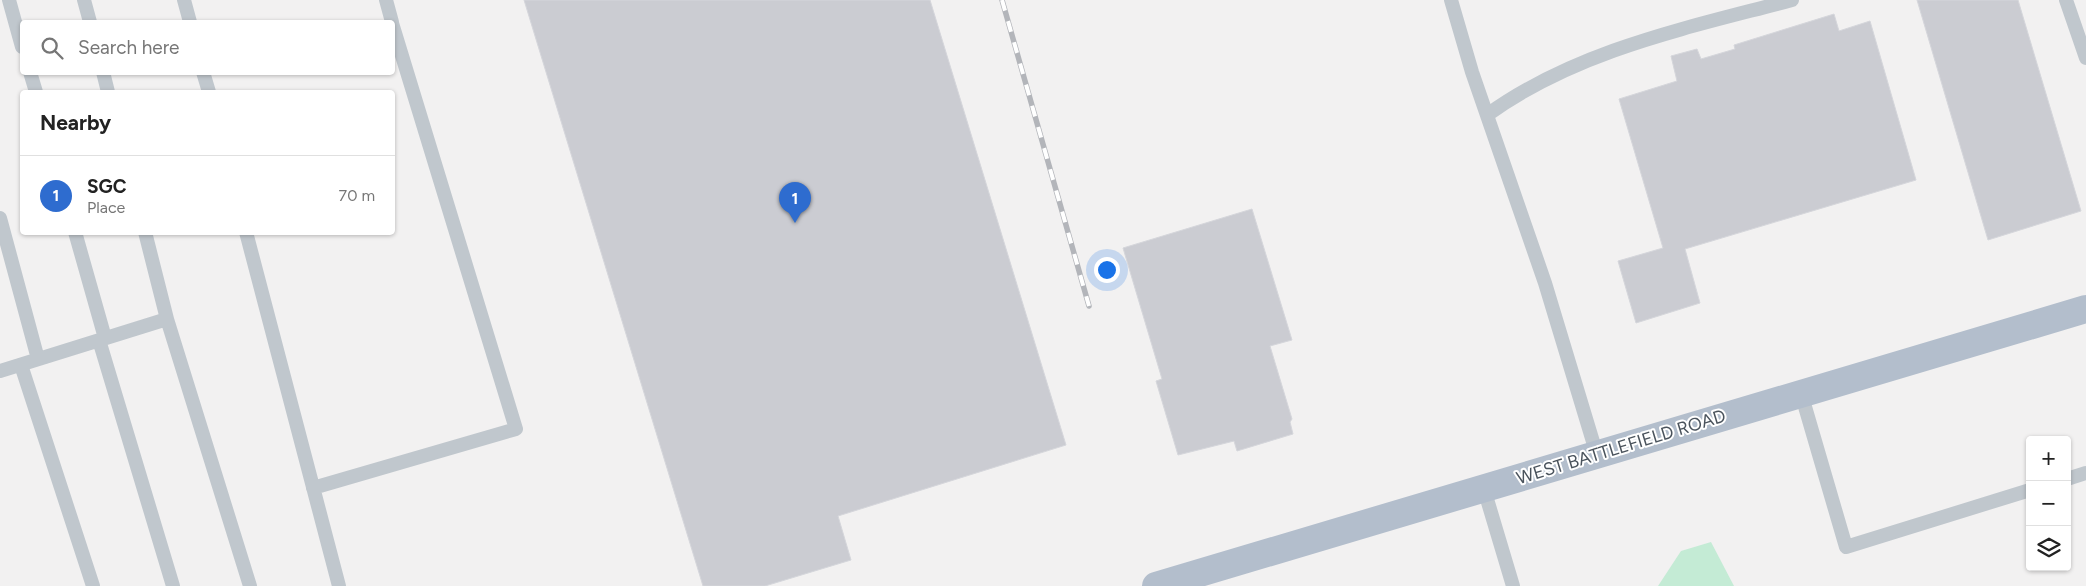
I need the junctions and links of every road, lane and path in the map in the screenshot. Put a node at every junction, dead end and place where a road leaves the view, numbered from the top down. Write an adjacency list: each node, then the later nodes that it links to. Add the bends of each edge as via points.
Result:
1 (9, 0): 12 (lane)
2 (84, 0): 8 (lane)
3 (184, 0): 9 (lane)
4 (386, 0): 10 (lane)
5 (1451, 0): 20 (lane)
6 (1792, 0): 20 (lane, via 1631,43 1560,72)
7 (2066, 0): 13 (lane)
8 (89, 20)
9 (189, 20)
10 (391, 20)
11 (395, 33): 35 (lane, via 516,429)
12 (20, 40)
13 (2086, 58)
14 (31, 75): 17 (lane)
15 (104, 75): 18 (lane)
16 (204, 75): 19 (lane)
17 (35, 90)
18 (108, 90)
19 (208, 90)
20 (1487, 115): 32 (lane, via 1545,283)
21 (0, 218): 28 (lane)
22 (76, 235): 27 (lane)
23 (146, 235): 26 (lane)
24 (247, 235): 35 (lane)
25 (2086, 309): 31 (main road, WEST BATTLEFIELD ROAD)
26 (167, 319): 27 (lane); 40 (lane)
27 (102, 339): 28 (lane); 39 (lane)
28 (38, 359): 29 (lane)
29 (20, 365): 30 (lane); 38 (lane)
30 (0, 371)
31 (1801, 394): 32 (main road, WEST BATTLEFIELD ROAD); 37 (lane, via 1846,547)
32 (1597, 455): 36 (main road, WEST BATTLEFIELD ROAD)
33 (2086, 473): 34 (lane)
34 (2071, 477)
35 (313, 488): 41 (lane)
36 (1484, 488): 42 (main road, WEST BATTLEFIELD ROAD); 43 (lane)
37 (2026, 491)
38 (93, 586)
39 (173, 586)
40 (250, 586)
41 (339, 586)
42 (1156, 586)
43 (1513, 586)

